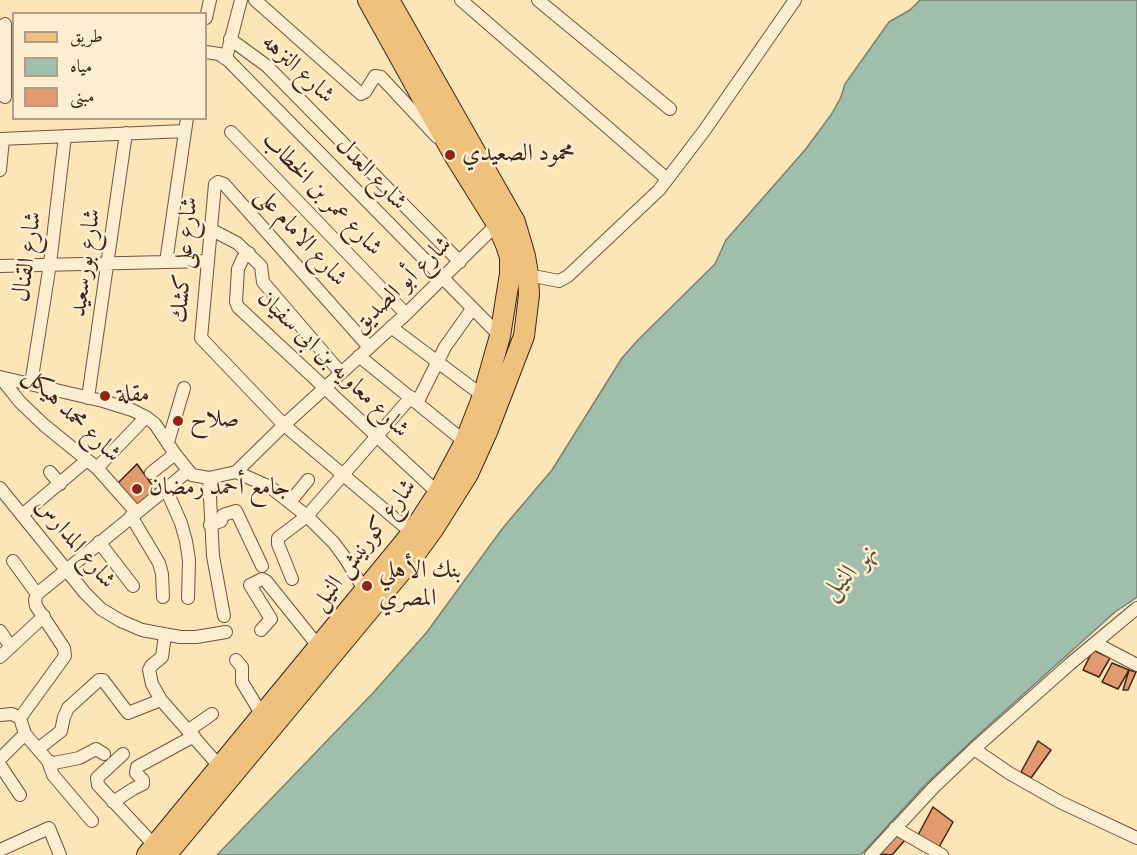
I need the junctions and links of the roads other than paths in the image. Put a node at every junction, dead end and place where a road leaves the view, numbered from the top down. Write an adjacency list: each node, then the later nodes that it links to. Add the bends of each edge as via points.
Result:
1 (241, 0): 9 (street, شارع النزهه)
2 (255, 0): 19 (street, via 361,94 375,76 381,77)
3 (368, 0): 19 (main road, شارع كورنيش النيل)
4 (389, 0): 32 (main road, شارع كورنيش النيل, via 506,206 521,239)
5 (461, 0): 21 (street)
6 (538, 0): 13 (street)
7 (795, 0): 21 (street)
8 (6, 24): 12 (street)
9 (230, 39): 11 (street, شارع النزهه); 28 (street, شارع النزهه, via 267,66)
10 (207, 52): 11 (street, شارع العدل)
11 (226, 58): 33 (street, شارع العدل)
12 (6, 97)
13 (670, 109)
14 (186, 124): 16 (street); 27 (street)
15 (231, 132): 35 (street, شارع عمر بن الخطاب)
16 (126, 133): 17 (street); 29 (street, شارع بورسعيد)
17 (65, 136): 18 (street); 30 (street, شارع القنال)
18 (2, 139): 20 (street)
19 (454, 155): 23 (main road, شارع كورنيش النيل)
20 (0, 170)
21 (667, 179): 32 (street, via 568,276 559,281)
22 (224, 184): 24 (street, شارع على كشك, via 214,186); 38 (street, شارع الامام على)
23 (496, 224): 28 (street, شارع أبو الصديق); 32 (main road, شارع كورنيش النيل)
24 (210, 229): 25 (street); 26 (street, شارع على كشك)
25 (249, 253): 41 (street, via 261,266 262,282); 45 (street, شارع معاويه بن ابى سفيان, via 238,269 237,305)
26 (207, 261): 27 (street); 50 (street, شارع على كشك, via 201,338)
27 (166, 262): 29 (street)
28 (460, 262): 33 (street, شارع أبو الصديق)
29 (109, 263): 30 (street); 47 (street, شارع بورسعيد)
30 (50, 264): 31 (street); 43 (street, شارع القنال)
31 (0, 266)
32 (519, 274): 37 (main road, شارع كورنيش النيل); 117 (main road, شارع كورنيش النيل, via 530,295 524,336 468,474 410,561)
33 (442, 279): 34 (street, شارع العدل); 35 (street, شارع أبو الصديق)
34 (472, 309): 37 (street, شارع العدل); 40 (street)
35 (406, 314): 36 (street, شارع أبو الصديق)
36 (391, 327): 38 (street, شارع أبو الصديق); 40 (street)
37 (500, 336): 46 (main road, شارع كورنيش النيل)
38 (369, 347): 39 (street, شارع أبو الصديق)
39 (359, 356): 41 (street, شارع أبو الصديق); 48 (street)
40 (437, 361): 46 (street); 48 (street)
41 (341, 373): 45 (street, شارع أبو الصديق)
42 (0, 377): 43 (street); 55 (street, شارع محمد هيكل, via 44,425)
43 (31, 384): 47 (street)
44 (184, 388): 52 (street)
45 (324, 388): 50 (street, شارع أبو الصديق); 51 (street, شارع معاويه بن ابى سفيان)
46 (483, 396): 53 (main road, شارع كورنيش النيل)
47 (88, 398): 49 (street)
48 (414, 400): 51 (street); 53 (street)
49 (146, 417): 52 (street); 55 (street)
50 (284, 425): 58 (street, شارع أبو الصديق); 60 (street, شارع على كشك)
51 (377, 437): 60 (street); 65 (street, شارع معاويه بن ابى سفيان)
52 (168, 442): 54 (street)
53 (465, 442): 65 (main road, شارع كورنيش النيل)
54 (175, 454): 56 (street); 59 (street)
55 (92, 464): 63 (street); 68 (street, شارع محمد هيكل)
56 (188, 471): 61 (street); 64 (street)
57 (50, 472): 63 (street)
58 (236, 472): 61 (street); 67 (street, via 259,481)
59 (151, 473)
60 (343, 475): 70 (street); 72 (street, شارع على كشك)
61 (209, 478): 71 (street)
62 (308, 480): 67 (street)
63 (60, 484): 69 (street)
64 (166, 489): 68 (street); 82 (street, via 186,541)
65 (438, 493): 72 (main road, شارع كورنيش النيل)
66 (3, 497): 69 (street, شارع المدارس)
67 (290, 502): 70 (street)
68 (134, 514): 73 (street); 81 (street, شارع محمد هيكل, via 159,563)
69 (22, 515): 76 (street, شارع المدارس)
70 (307, 516): 77 (street, via 278,540); 79 (street, via 334,543)
71 (210, 525): 75 (street, via 236,511); 85 (street)
72 (412, 533): 79 (main road, شارع كورنيش النيل)
73 (99, 542): 76 (street); 78 (street)
74 (13, 561): 80 (street)
75 (262, 566)
76 (66, 569): 80 (street); 89 (street, شارع المدارس, via 101,609 142,630)
77 (292, 579)
78 (133, 586)
79 (365, 591): 92 (main road, شارع كورنيش النيل)
80 (37, 594): 84 (street, via 35,603)
81 (163, 597)
82 (188, 598)
83 (1137, 608): 90 (street)
84 (44, 616): 91 (street); 100 (street, via 65,656)
85 (224, 616)
86 (261, 630): 92 (street, via 271,619 250,585 262,579)
87 (0, 631): 91 (street)
88 (226, 632): 89 (street, شارع المدارس, via 196,637)
89 (165, 635): 96 (street, via 162,657 149,670)
90 (1095, 643): 95 (street); 103 (street)
91 (11, 647): 93 (street)
92 (319, 647): 99 (main road, شارع كورنيش النيل)
93 (0, 657)
94 (236, 660): 99 (street, via 242,667 242,682)
95 (1137, 664)
96 (162, 700): 101 (street); 104 (street, via 128,713 103,680 99,680 68,708 61,731)
97 (212, 714): 101 (street)
98 (0, 715): 100 (street)
99 (262, 715): 110 (main road, شارع كورنيش النيل)
100 (20, 718): 102 (street)
101 (191, 733): 110 (street); 112 (street, via 137,767 135,773 143,784)
102 (25, 734): 104 (street); 107 (street)
103 (974, 748): 114 (street); 115 (street, via 1060,802)
104 (38, 749): 108 (street)
105 (104, 754): 108 (street, via 96,749 59,763)
106 (123, 754): 112 (street, via 97,782)
107 (0, 759)
108 (48, 761): 113 (street, via 53,775)
109 (0, 765): 111 (street)
110 (220, 767): 117 (main road, شارع كورنيش النيل)
111 (20, 795)
112 (114, 802): 117 (street)
113 (92, 821)
114 (895, 828): 119 (street); 120 (street)
115 (1137, 838)
116 (0, 850): 118 (street, via 49,828)
117 (156, 852)
118 (60, 855)
119 (871, 855)
120 (942, 855)

